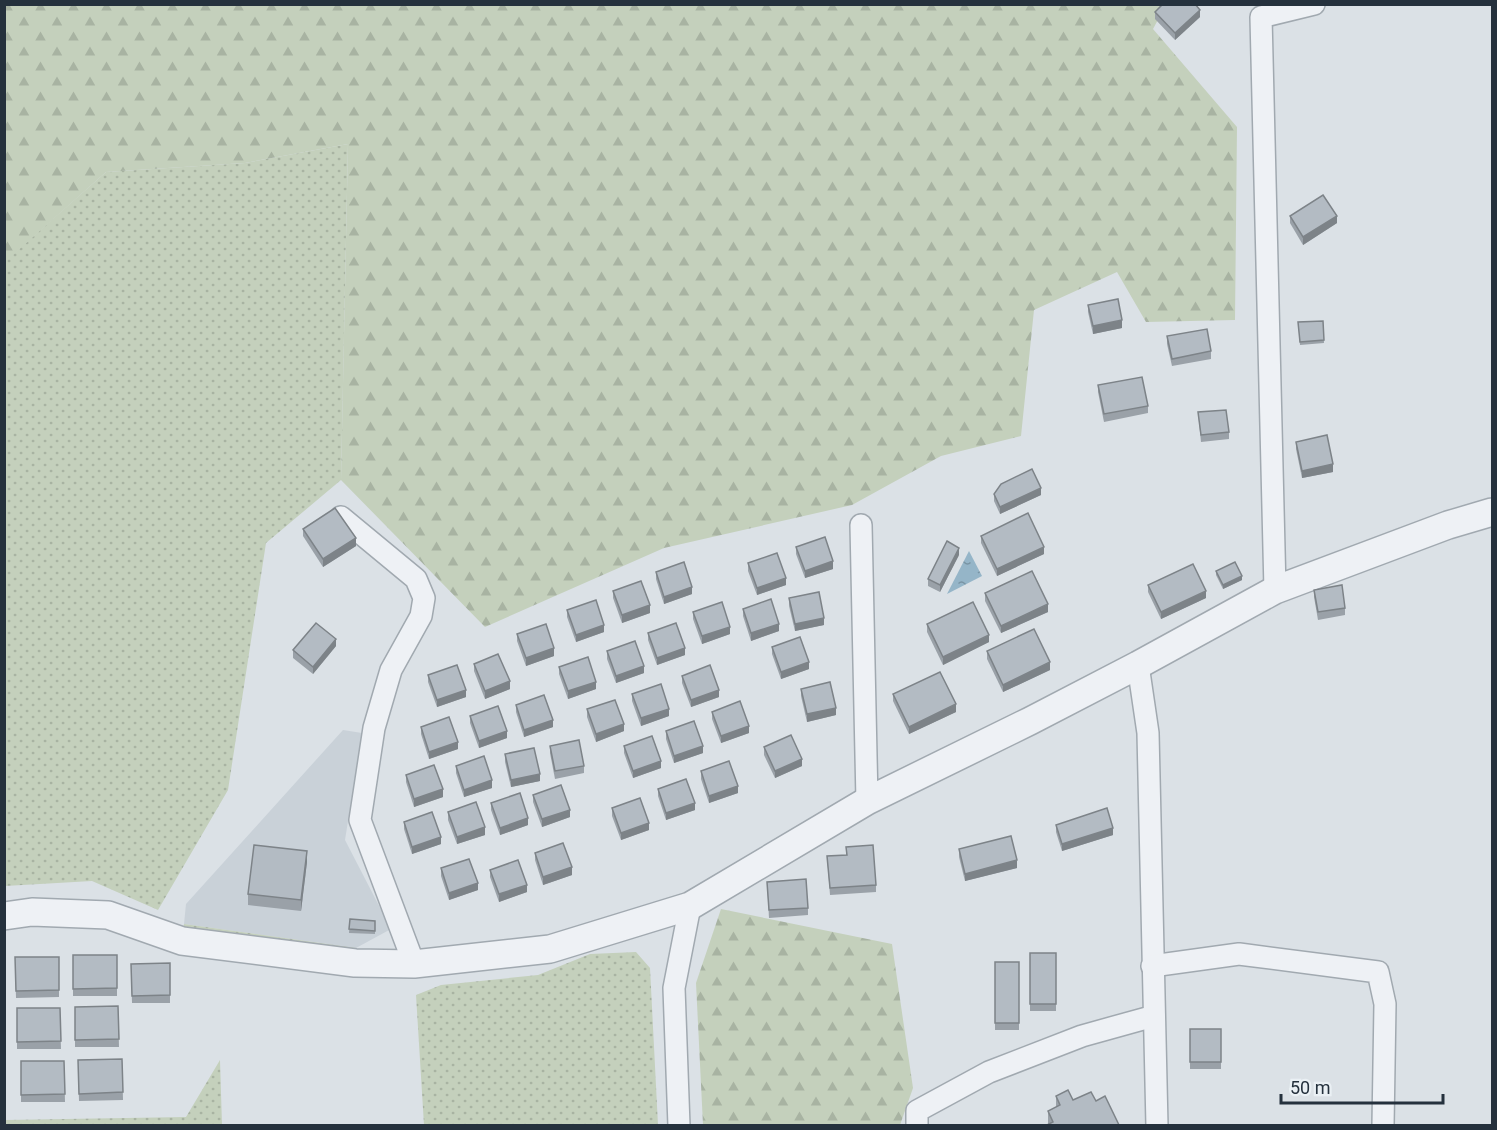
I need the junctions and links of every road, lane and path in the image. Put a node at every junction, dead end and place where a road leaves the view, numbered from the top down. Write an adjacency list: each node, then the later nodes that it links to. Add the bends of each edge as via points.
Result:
1 (1314, 4): 5 (street, via 1261,17)
2 (1492, 512): 5 (street)
3 (341, 517): 10 (street, via 416,579 424,598 421,616 391,670 374,728 360,820)
4 (861, 525): 7 (street)
5 (1275, 590): 6 (street)
6 (1138, 665): 7 (street); 11 (street, via 1148,733)
7 (867, 801): 8 (street)
8 (690, 906): 10 (street, via 550,949); 13 (street, via 674,988)
9 (4, 916): 10 (street, via 32,912 108,915 182,941 355,963)
10 (414, 964)
11 (1152, 966): 12 (street); 16 (street, via 1239,954 1378,972 1385,1004)
12 (1154, 1016): 14 (street, via 1082,1036 989,1072 917,1111); 15 (street)
13 (679, 1125)
14 (917, 1125)
15 (1156, 1125)
16 (1383, 1125)

